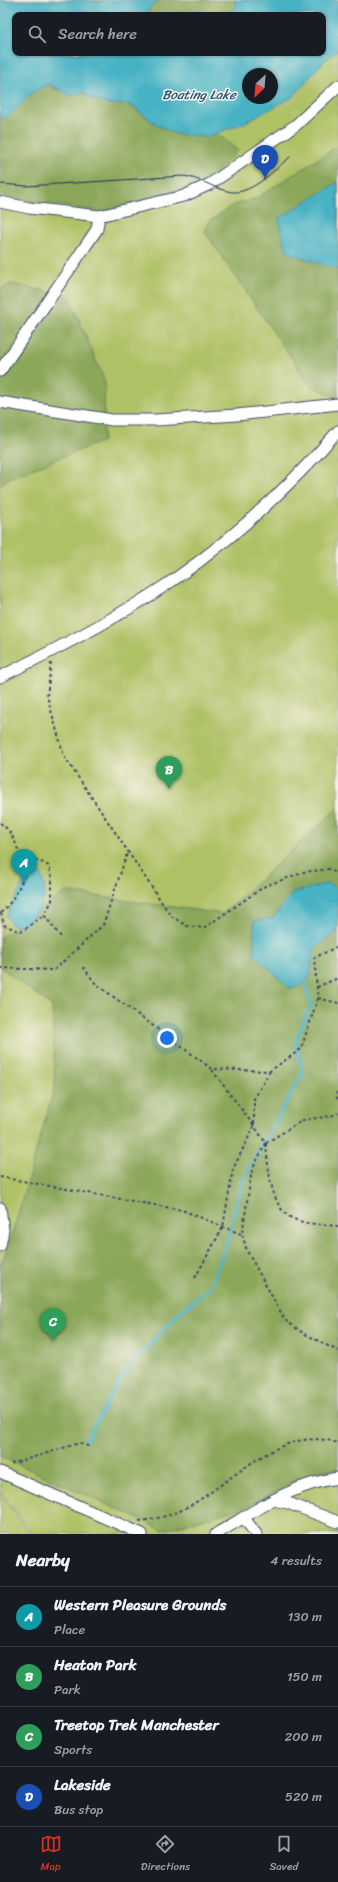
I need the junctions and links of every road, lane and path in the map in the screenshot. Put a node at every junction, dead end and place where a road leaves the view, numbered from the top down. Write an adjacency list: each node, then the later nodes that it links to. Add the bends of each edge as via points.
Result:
1 (338, 86): 3 (lane, via 296,124 210,184 184,196)
2 (0, 202): 3 (lane)
3 (99, 216): 4 (lane, via 97,229)
4 (0, 371)
5 (0, 402): 6 (lane, via 112,420 156,420)
6 (338, 404)
7 (338, 431): 8 (lane, via 306,468 199,560 150,596)
8 (52, 651): 9 (lane); 11 (path, via 47,696 64,756)
9 (0, 677)
10 (0, 823): 12 (path, via 8,828 13,837)
11 (128, 851): 13 (path, via 171,916 187,926 204,928 265,886 304,872 329,869); 19 (path, via 103,924 98,930 54,970)
12 (25, 874): 14 (path, via 8,907); 15 (path, via 30,860 39,860 49,866 52,901)
13 (338, 874)
14 (1, 913): 15 (path, via 4,925 21,932)
15 (44, 915): 16 (path)
16 (61, 937)
17 (338, 946): 21 (path, via 314,958)
18 (83, 967): 24 (path, via 96,984)
19 (0, 968)
20 (338, 978): 21 (path)
21 (317, 987): 22 (path)
22 (318, 998): 23 (path); 25 (path, via 301,1049)
23 (338, 1003)
24 (212, 1069): 25 (path); 29 (path)
25 (270, 1071): 29 (path, via 254,1098)
26 (338, 1091): 27 (path)
27 (338, 1102)
28 (338, 1112): 30 (path, via 331,1116 303,1120)
29 (254, 1126): 30 (path); 34 (path, via 233,1169)
30 (266, 1143): 33 (path, via 272,1187 278,1205 285,1214 302,1221); 35 (path, via 252,1170)
31 (0, 1177): 34 (path, via 182,1210)
32 (0, 1208): 36 (lane, via 3,1230)
33 (338, 1226)
34 (224, 1227): 35 (path); 37 (path)
35 (242, 1234): 38 (path, via 247,1251 285,1320 303,1333)
36 (0, 1246)
37 (195, 1278)
38 (338, 1351)
39 (338, 1444): 46 (path, via 327,1440 297,1441 259,1457 191,1505 160,1519)
40 (90, 1447): 41 (path, via 80,1443 8,1465)
41 (15, 1468)
42 (0, 1472): 48 (lane)
43 (338, 1478): 44 (lane, via 317,1481)
44 (273, 1500): 45 (lane); 47 (lane)
45 (244, 1518): 49 (lane); 50 (lane)
46 (138, 1521)
47 (338, 1522)
48 (142, 1534)
49 (216, 1534)
50 (256, 1534)

